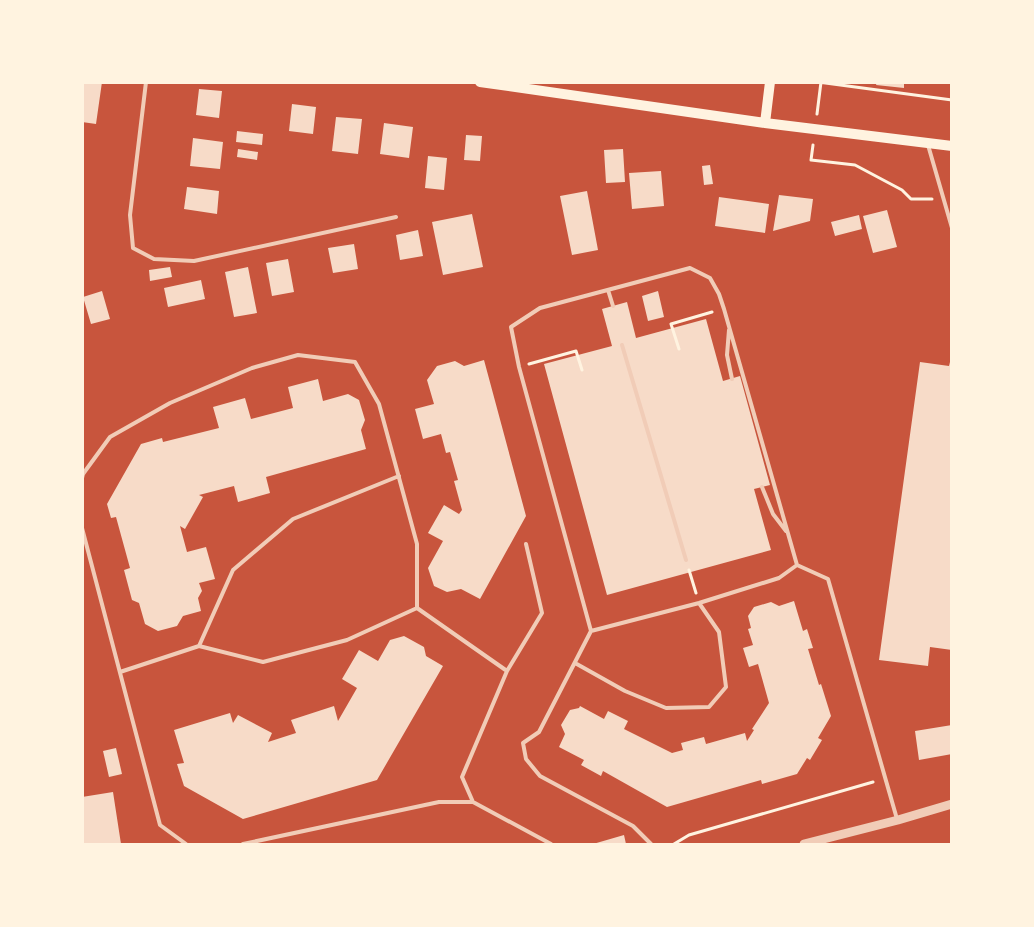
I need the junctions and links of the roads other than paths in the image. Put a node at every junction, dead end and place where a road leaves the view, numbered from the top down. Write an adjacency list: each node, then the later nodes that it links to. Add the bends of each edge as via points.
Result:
1 (146, 82): 7 (lane, via 130,215 133,248 154,260 194,261)
2 (480, 82): 4 (main road)
3 (770, 82): 4 (main road)
4 (765, 123): 5 (main road)
5 (927, 143): 6 (main road); 8 (lane)
6 (952, 146)
7 (396, 217)
8 (952, 228)
9 (608, 290): 10 (lane); 11 (lane, via 690,268 710,278); 24 (lane, via 540,308 511,328)
10 (613, 306)
11 (729, 328): 13 (lane, via 727,355); 18 (lane)
12 (622, 345): 20 (lane)
13 (732, 379)
14 (399, 476): 15 (lane, via 379,404 355,362 298,355 252,368 170,403 118,432 110,437); 23 (lane, via 417,544); 25 (lane, via 293,519 233,570)
15 (82, 478)
16 (762, 487): 18 (lane, via 773,514)
17 (82, 528): 28 (lane)
18 (788, 532): 21 (lane)
19 (526, 544): 27 (lane, via 542,614)
20 (686, 560)
21 (797, 564): 22 (lane, via 779,578); 31 (lane, via 828,579)
22 (699, 603): 24 (lane); 26 (lane, via 719,632 726,687 709,707 666,708 625,691)
23 (417, 608): 25 (lane, via 347,640 263,662); 27 (lane)
24 (591, 631): 26 (lane)
25 (199, 646): 28 (lane)
26 (574, 663): 35 (lane, via 538,732 524,743 526,759 540,776 633,826)
27 (507, 671): 29 (lane, via 462,777)
28 (120, 672): 32 (lane, via 160,825)
29 (472, 802): 33 (lane, via 439,802); 34 (lane)
30 (952, 804): 31 (street)
31 (898, 820): 36 (street)
32 (186, 844)
33 (243, 844)
34 (551, 844)
35 (651, 844)
36 (804, 844)

